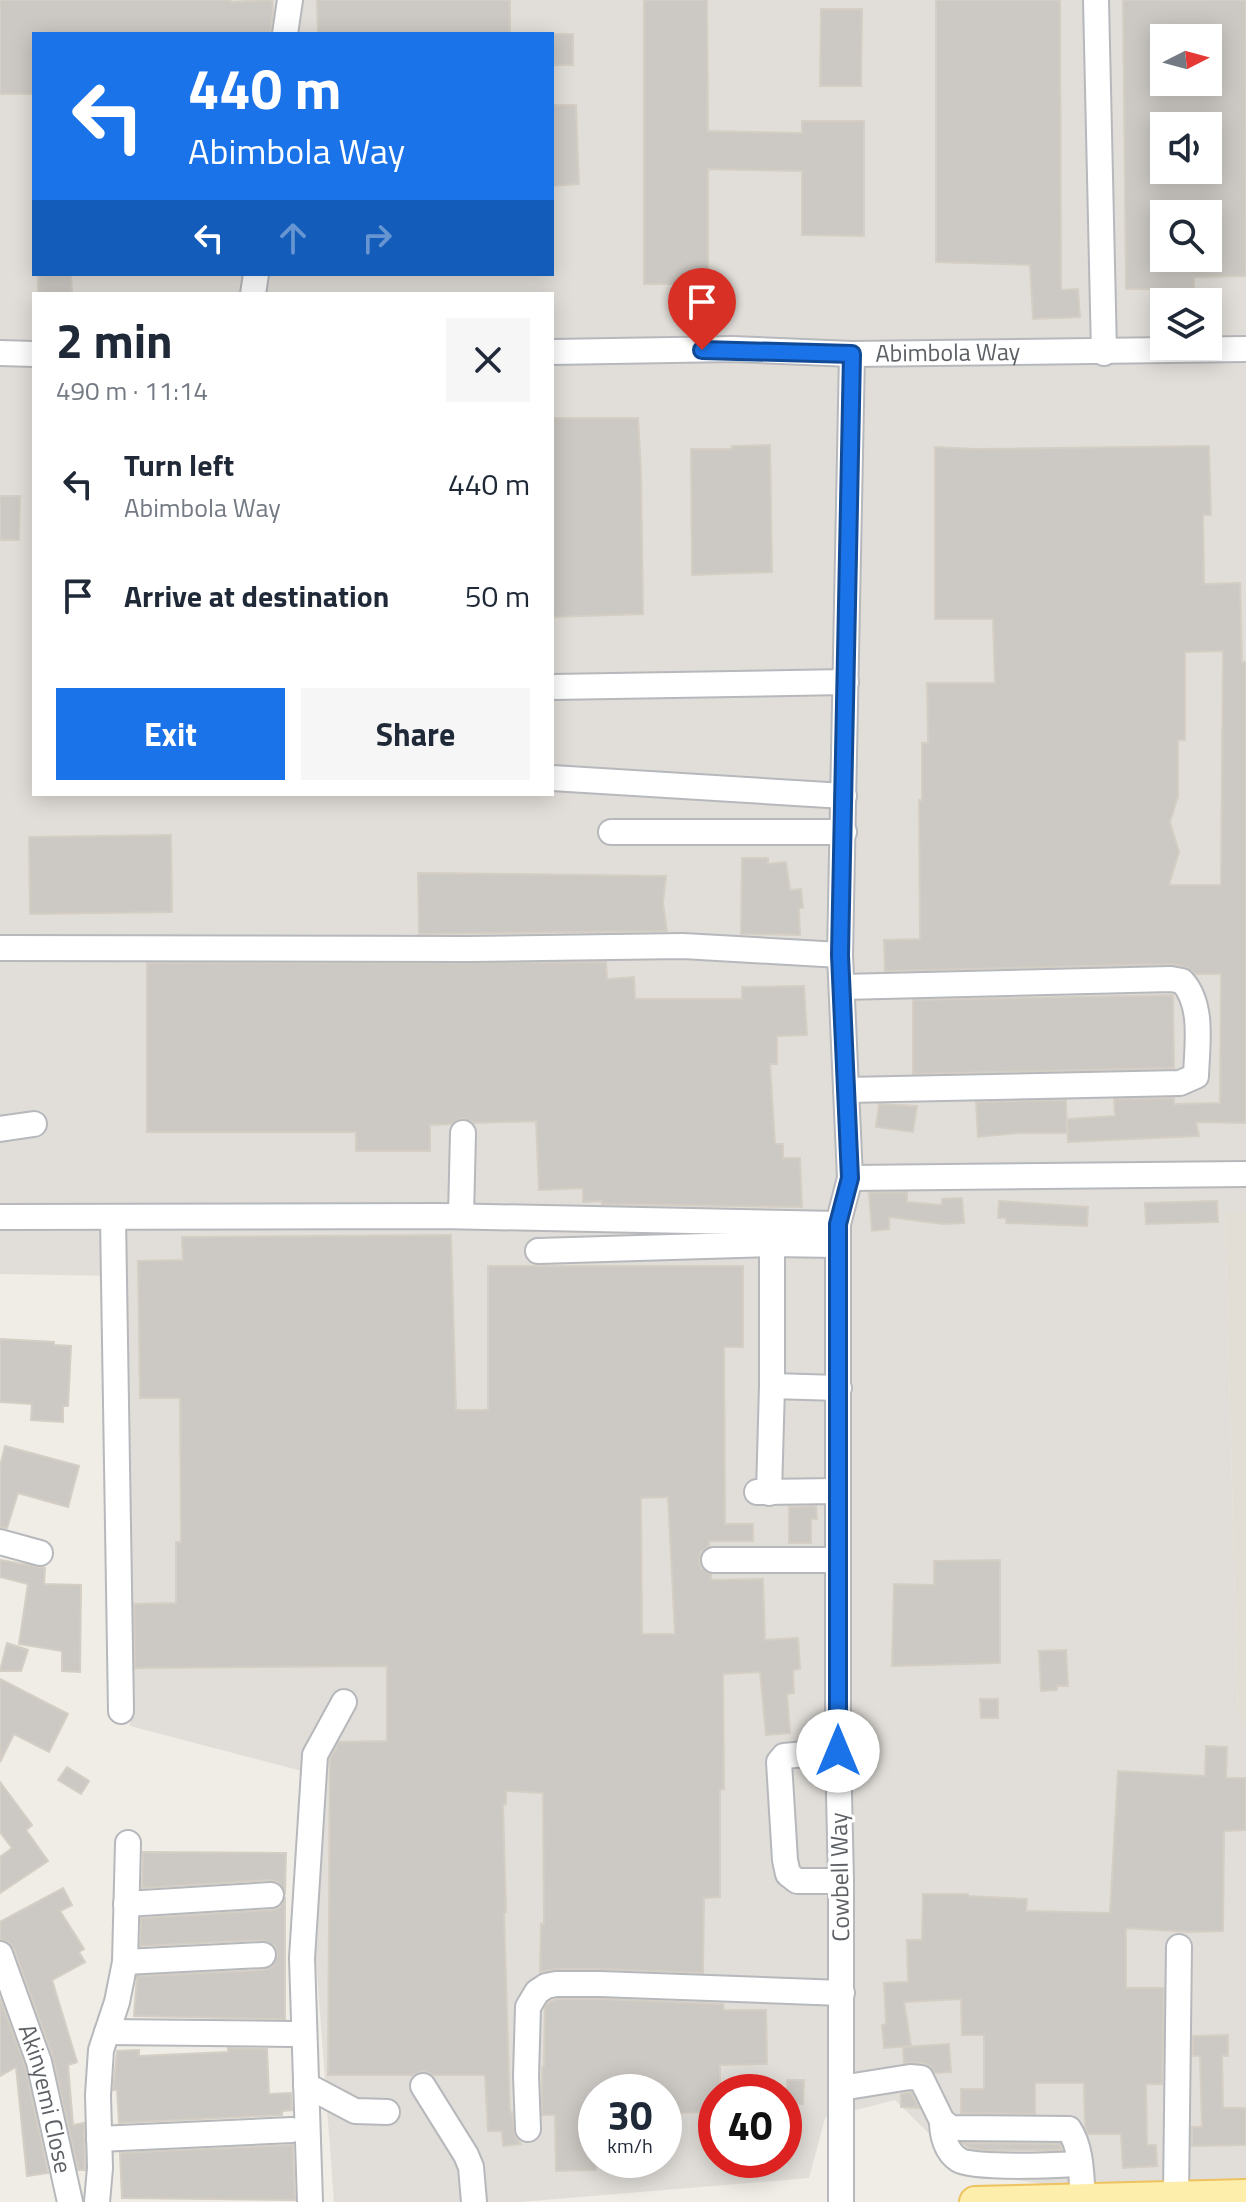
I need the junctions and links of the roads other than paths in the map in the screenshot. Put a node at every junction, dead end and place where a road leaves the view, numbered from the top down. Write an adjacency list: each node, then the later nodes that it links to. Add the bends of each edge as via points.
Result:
1 (290, 0): 3 (street)
2 (1096, 0): 7 (street)
3 (285, 32)
4 (1246, 349): 7 (street, Abimbola Way)
5 (554, 352): 9 (street, Abimbola Way, via 732,349)
6 (0, 353): 8 (street)
7 (1104, 353): 9 (street, Abimbola Way)
8 (32, 354)
9 (852, 354): 10 (street, Cowbell Way)
10 (846, 682): 11 (street); 13 (street, Cowbell Way)
11 (554, 687)
12 (554, 778): 13 (street)
13 (844, 796): 15 (street, Cowbell Way)
14 (611, 832): 15 (street)
15 (844, 832): 17 (street, Cowbell Way)
16 (0, 948): 17 (street, via 683,946)
17 (840, 955): 18 (street, Cowbell Way)
18 (842, 987): 19 (street, Cowbell Way); 19 (street, via 1171,979 1182,981 1193,995 1197,1032 1196,1076 1180,1083)
19 (846, 1090): 24 (street, Cowbell Way)
20 (34, 1124): 21 (street)
21 (0, 1129)
22 (463, 1133): 25 (street)
23 (1246, 1174): 24 (street)
24 (850, 1178): 28 (street, Cowbell Way)
25 (461, 1216): 27 (street); 28 (street)
26 (0, 1217): 27 (street)
27 (113, 1218): 39 (street)
28 (838, 1235): 29 (street); 32 (street, Cowbell Way)
29 (772, 1244): 30 (street); 31 (street)
30 (538, 1251)
31 (772, 1386): 32 (street); 33 (street, via 763,1493)
32 (839, 1388): 33 (street, Cowbell Way)
33 (838, 1491): 37 (street, Cowbell Way)
34 (0, 1542): 35 (street)
35 (40, 1553)
36 (714, 1560): 37 (street)
37 (838, 1560): 40 (street, Cowbell Way)
38 (344, 1702): 52 (street, via 315,1755 302,1958)
39 (121, 1711)
40 (838, 1751): 42 (street, Cowbell Way); 42 (street, via 784,1756 779,1762 779,1788 788,1874 797,1881)
41 (128, 1843): 44 (street)
42 (841, 1881): 49 (street, Cowbell Way)
43 (271, 1895): 44 (street)
44 (126, 1904): 48 (street)
45 (1179, 1947): 62 (street)
46 (0, 1954): 64 (street, Akinyemi Close, via 39,2062)
47 (263, 1955): 48 (street)
48 (125, 1962): 50 (street)
49 (842, 1993): 54 (street, Cowbell Way); 57 (street, via 546,1986 528,2007)
50 (107, 2032): 51 (street); 59 (street, via 101,2050)
51 (291, 2034)
52 (306, 2085): 55 (street, via 355,2111); 66 (street)
53 (423, 2086): 67 (street, via 466,2155)
54 (841, 2088): 56 (street, via 921,2078); 68 (street, Cowbell Way)
55 (387, 2112)
56 (942, 2121): 60 (street, via 943,2139 962,2162); 60 (street, via 960,2130 1069,2129)
57 (528, 2129)
58 (292, 2130): 59 (street)
59 (99, 2139): 65 (street)
60 (1079, 2164): 63 (street)
61 (1246, 2195): 62 (main road)
62 (1176, 2196): 63 (main road)
63 (1083, 2199): 69 (main road)
64 (70, 2202)
65 (97, 2202)
66 (310, 2202)
67 (474, 2202)
68 (841, 2202)
69 (975, 2202)

